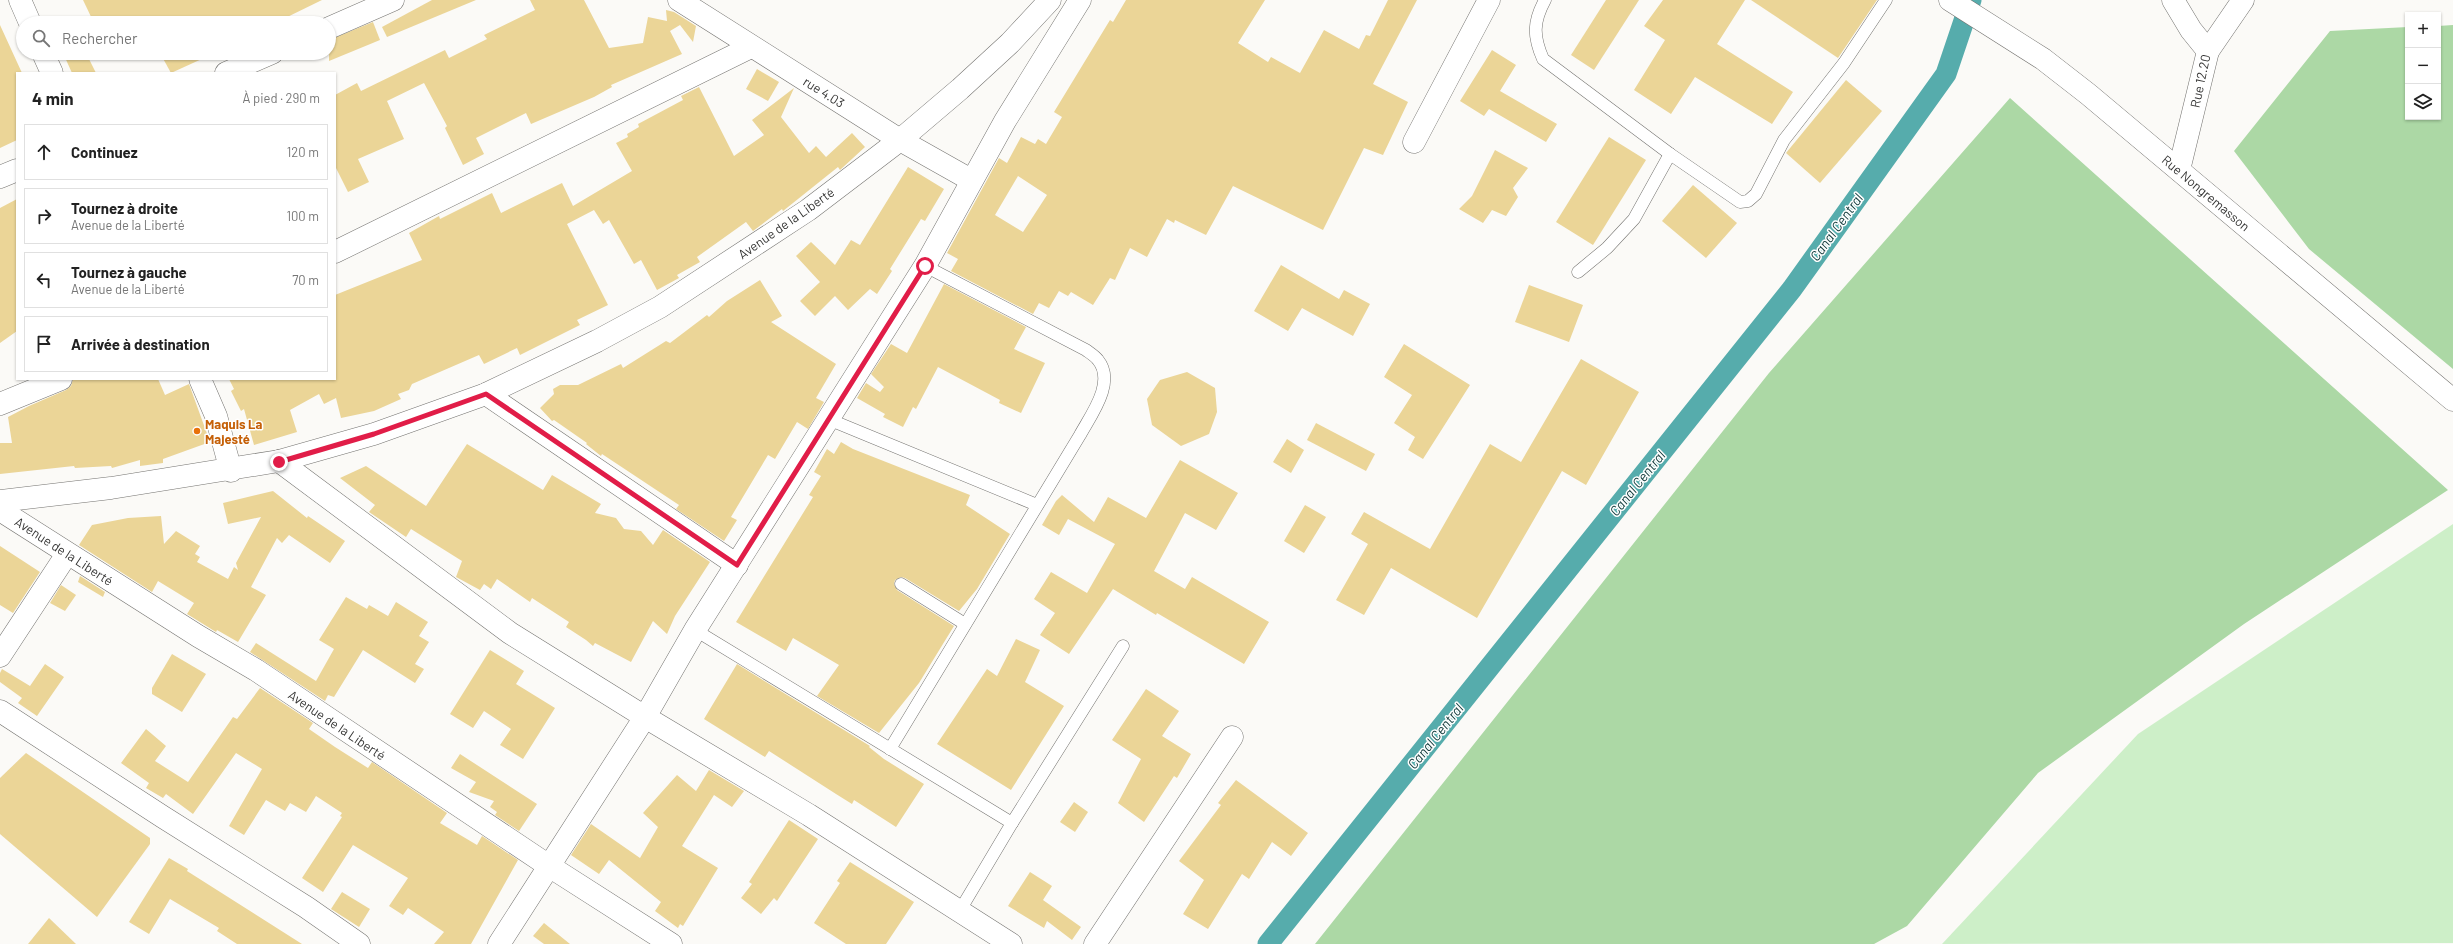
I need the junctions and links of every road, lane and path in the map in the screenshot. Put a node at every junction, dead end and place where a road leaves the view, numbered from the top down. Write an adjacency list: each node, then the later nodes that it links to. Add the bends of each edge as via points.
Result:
1 (20, 0): 12 (street)
2 (394, 0): 13 (street)
3 (679, 0): 14 (street, rue 4.03)
4 (1050, 0): 20 (street, Avenue de la Liberté, via 1010,43 960,90)
5 (1080, 0): 26 (street)
6 (1489, 0): 21 (street)
7 (1544, 0): 22 (lane, via 1539,11 1535,40 1543,59)
8 (1886, 0): 22 (lane, via 1844,63 1784,140 1756,194 1748,202 1740,202)
9 (2173, 0): 15 (street, Rue 12.20)
10 (2243, 0): 15 (street)
11 (1953, 2): 24 (street, Rue Nongremasson, via 2043,60)
12 (27, 16)
13 (336, 25)
14 (751, 47): 20 (street, rue 4.03); 27 (street)
15 (2208, 51): 24 (street, Rue 12.20)
16 (47, 60): 18 (street)
17 (256, 60): 19 (street)
18 (52, 72)
19 (228, 72)
20 (900, 140): 26 (street, rue 4.03); 32 (street, Avenue de la Liberté, via 808,210 660,307 597,341)
21 (1414, 142)
22 (1670, 154): 29 (lane, via 1634,219 1607,248)
23 (16, 170): 25 (street)
24 (2179, 170): 33 (street, Rue Nongremasson)
25 (0, 178)
26 (971, 180): 28 (street)
27 (336, 252)
28 (925, 266): 35 (street); 39 (lane, via 1086,350 1098,360 1103,369 1105,383 1094,408)
29 (1578, 272)
30 (59, 380): 34 (street)
31 (200, 380): 37 (street, via 216,416)
32 (486, 394): 36 (street, Avenue de la Liberté, via 374,434); 42 (street)
33 (2453, 400)
34 (0, 404)
35 (828, 420): 39 (lane); 42 (street)
36 (279, 462): 37 (street, Avenue de la Liberté); 49 (street, via 510,633)
37 (232, 471): 38 (street, Avenue de la Liberté)
38 (0, 501)
39 (1037, 505): 44 (lane)
40 (0, 510): 41 (street, Avenue de la Liberté)
41 (67, 554): 47 (street); 53 (street, Avenue de la Liberté, via 256,670)
42 (737, 565): 45 (street)
43 (901, 584): 44 (lane)
44 (966, 624): 51 (lane)
45 (695, 630): 49 (street); 51 (lane)
46 (1123, 646): 52 (lane)
47 (0, 656)
48 (0, 711): 55 (street, via 163,818 306,907)
49 (645, 717): 53 (street); 54 (street, via 809,815)
50 (1232, 737): 59 (street)
51 (890, 749): 52 (lane)
52 (1012, 823): 54 (lane)
53 (549, 866): 56 (street); 57 (street, Avenue de la Liberté)
54 (959, 912): 58 (street)
55 (359, 944)
56 (499, 944)
57 (671, 944)
58 (1011, 944)
59 (1095, 944)

